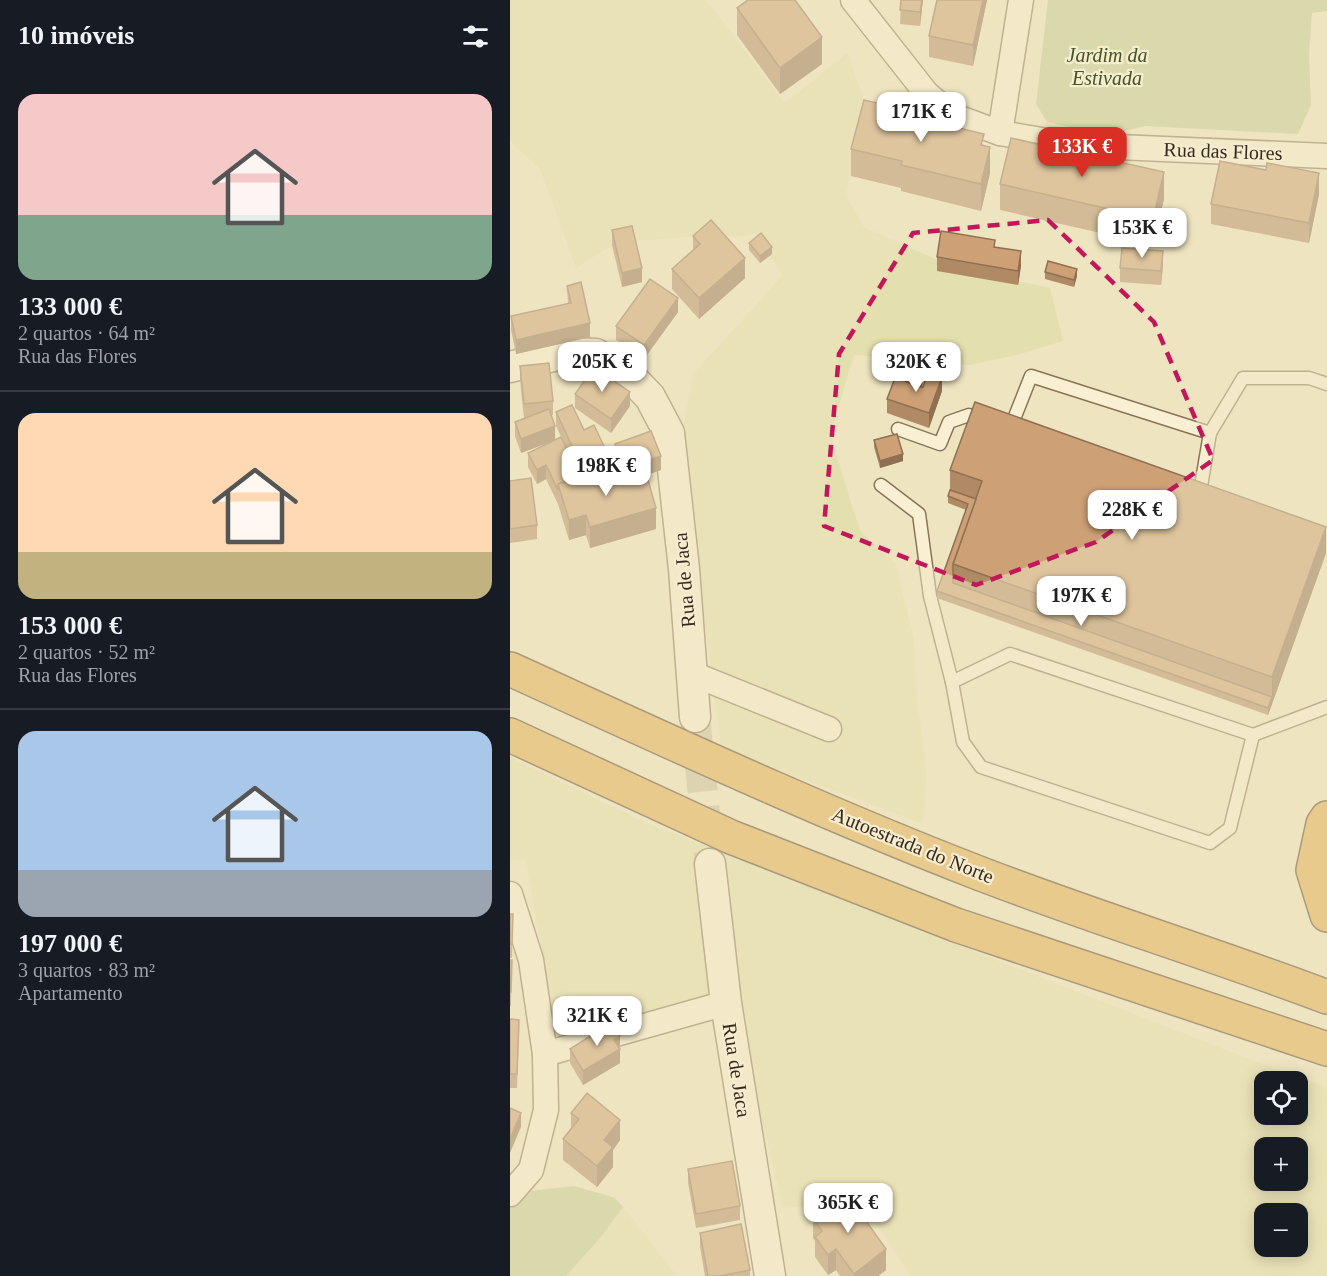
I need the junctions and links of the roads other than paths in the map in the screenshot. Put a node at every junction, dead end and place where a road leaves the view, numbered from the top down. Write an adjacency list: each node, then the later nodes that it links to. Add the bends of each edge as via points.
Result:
1 (853, 0): 3 (street, Rua das Flores, via 927,94 954,116)
2 (1021, 0): 3 (street)
3 (1000, 133): 4 (street, Rua das Flores, via 1071,145)
4 (1327, 156)
5 (510, 367): 12 (street, Rua de Jaca, via 565,353 596,354 627,373 650,397 669,433)
6 (1327, 384): 8 (lane, via 1309,378 1243,378)
7 (898, 429): 8 (lane, via 940,444 949,422 969,415 1011,430 1031,376)
8 (1210, 433): 10 (lane, via 1200,492)
9 (881, 485): 13 (lane, via 919,514 930,596)
10 (1221, 498)
11 (510, 669): 23 (highway, Autoestrada do Norte, via 733,771 975,872)
12 (693, 674): 15 (street, Rua de Jaca); 16 (street)
13 (952, 682): 18 (lane, via 1010,654); 18 (lane, via 963,741 981,767 1210,843 1230,828)
14 (1327, 706): 18 (lane)
15 (695, 717)
16 (829, 729)
17 (510, 735): 25 (highway, via 731,837 956,925)
18 (1253, 735)
19 (1327, 818): 22 (highway, via 1313,870)
20 (710, 864): 24 (street, Rua de Jaca)
21 (510, 894): 26 (street, via 531,960)
22 (1327, 915)
23 (1327, 997)
24 (726, 1003): 26 (street); 28 (street, Rua de Jaca)
25 (1327, 1049)
26 (545, 1054): 27 (street, via 546,1110 531,1170)
27 (510, 1194)
28 (770, 1276)

